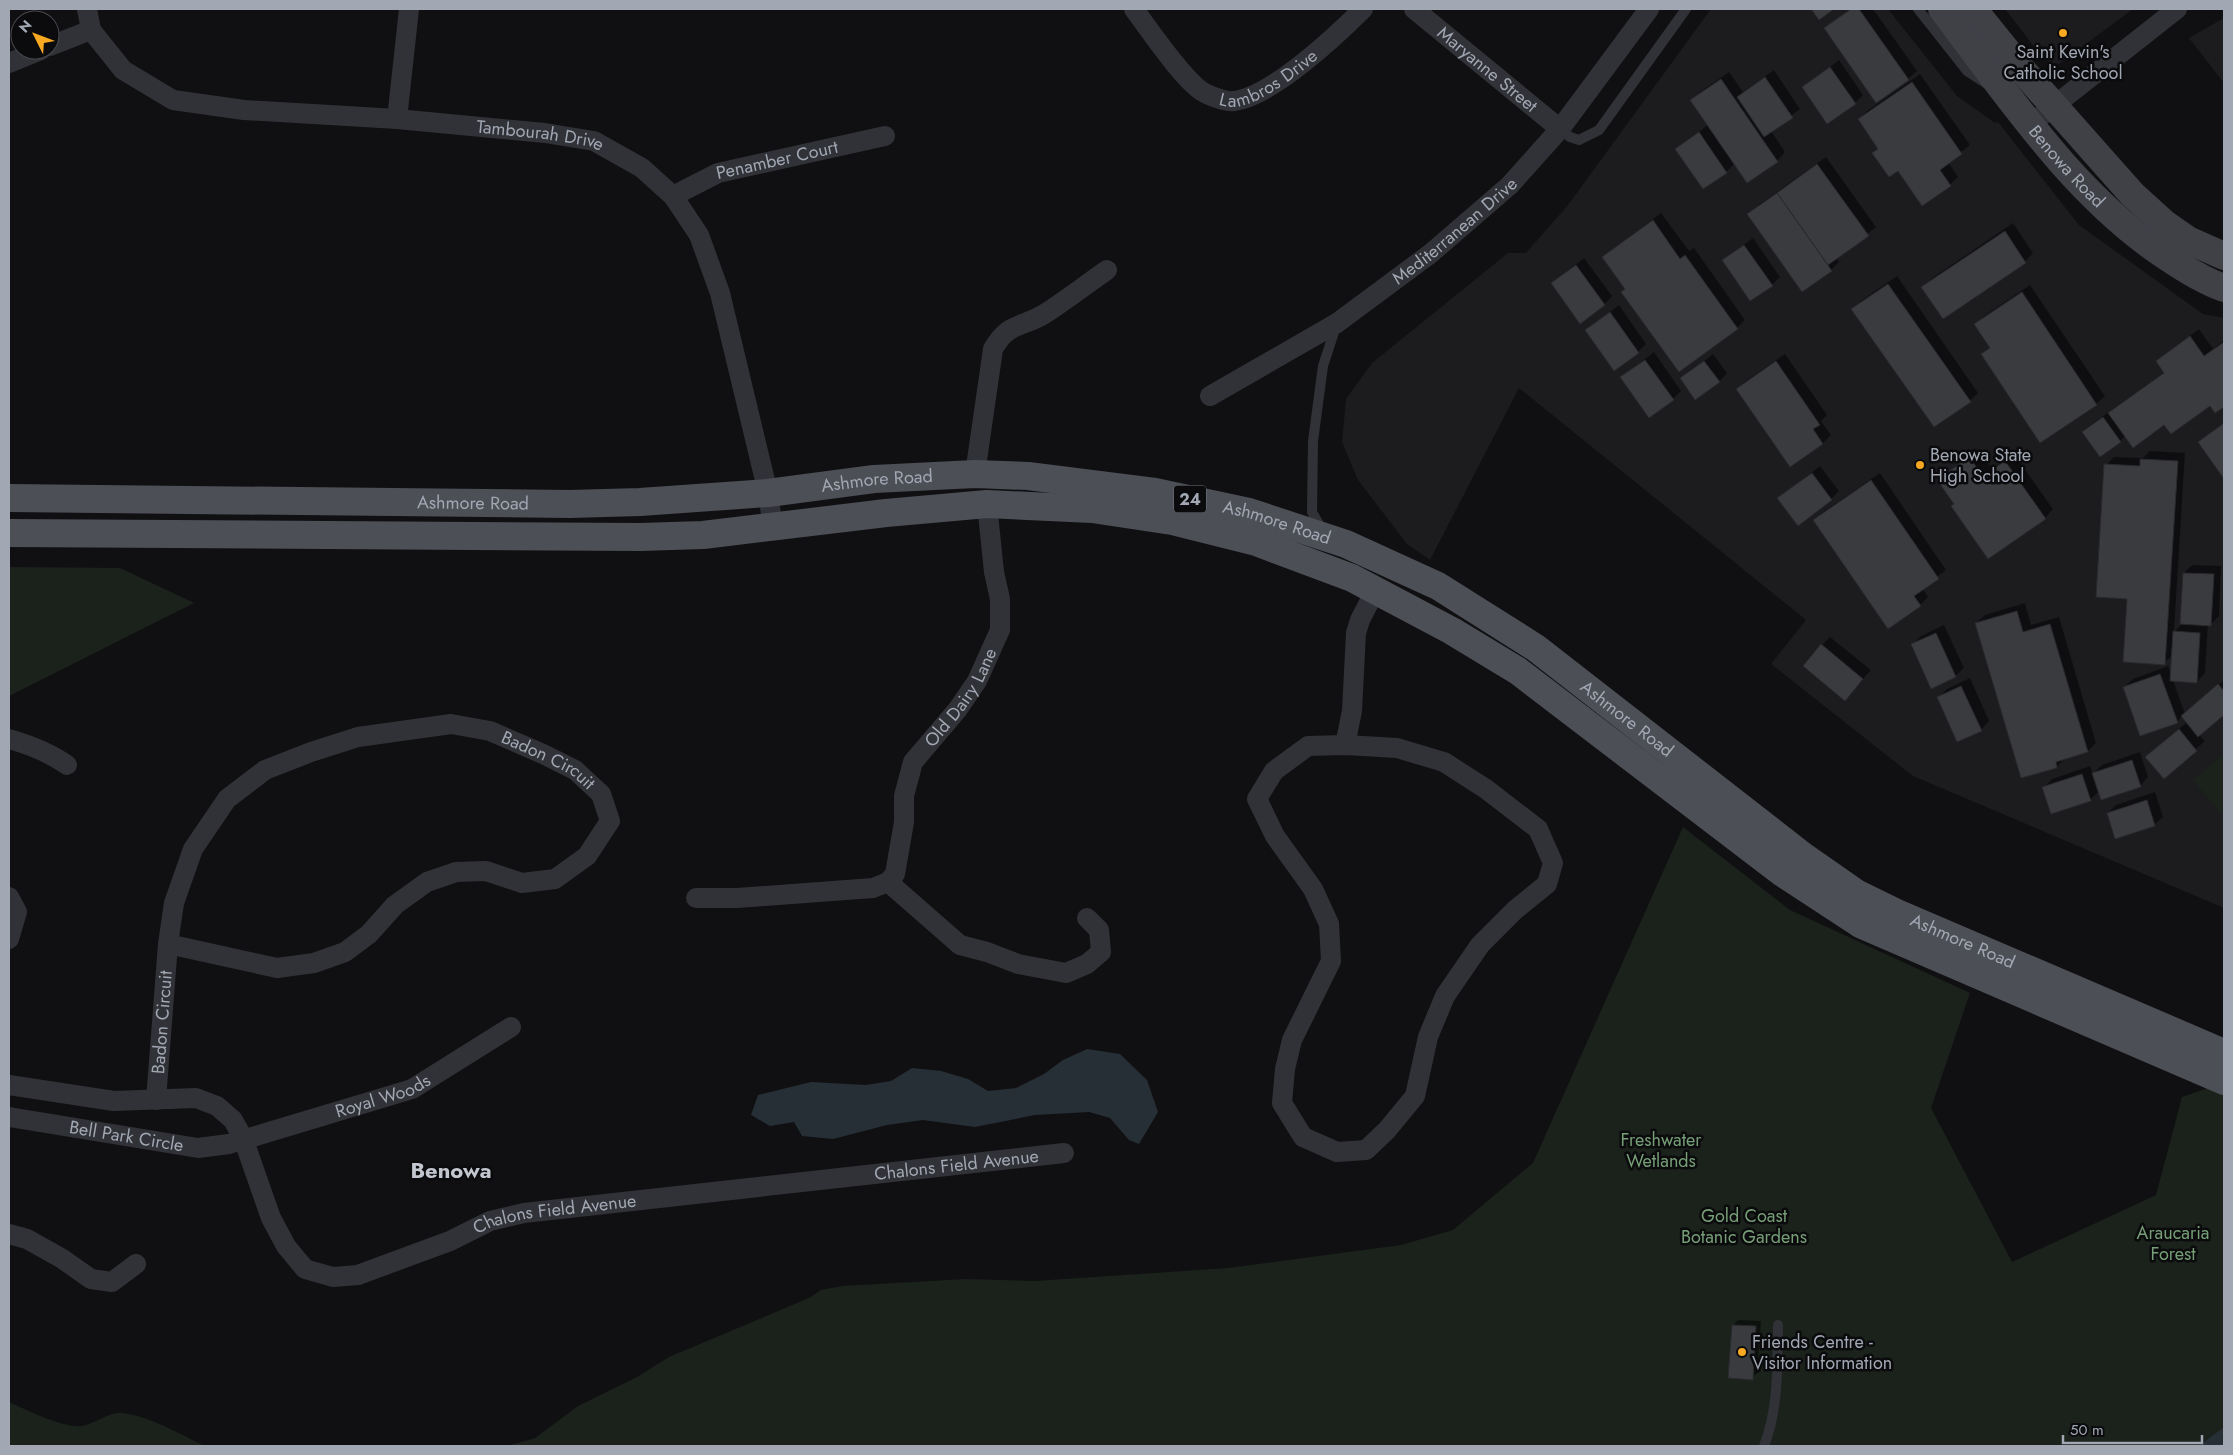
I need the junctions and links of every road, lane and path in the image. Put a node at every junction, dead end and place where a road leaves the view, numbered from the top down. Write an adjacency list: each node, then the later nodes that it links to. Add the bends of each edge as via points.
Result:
1 (86, 9): 12 (street, Tambourah Drive)
2 (409, 9): 16 (street)
3 (1134, 9): 4 (street, Lambros Drive, via 1186,76 1204,93 1233,101 1259,94 1329,43)
4 (1364, 9)
5 (1414, 9): 18 (street, Maryanne Street)
6 (1649, 9): 18 (street, Mediterranean Drive)
7 (1686, 9): 18 (lane, via 1599,130 1579,140)
8 (1918, 9): 14 (lane, via 1967,71 1980,81)
9 (1942, 9): 14 (main road, Benowa Road)
10 (1973, 9): 15 (main road, Benowa Road)
11 (2177, 9): 15 (street)
12 (91, 30): 13 (street); 16 (street, Tambourah Drive, via 123,70 173,100 244,110)
13 (60, 42)
14 (2006, 92): 17 (main road, Benowa Road)
15 (2054, 105): 17 (street); 21 (main road, Benowa Road, via 2132,194 2165,224 2188,240)
16 (397, 119): 20 (street, Tambourah Drive, via 545,133 594,141 642,168)
17 (2031, 124): 23 (main road, Benowa Road, via 2110,213 2185,270)
18 (1560, 129): 24 (street, Mediterranean Drive, via 1510,185 1430,254)
19 (886, 136): 20 (street, Penamber Court, via 718,173)
20 (673, 196): 27 (street, Tambourah Drive, via 699,235 720,293)
21 (2224, 256)
22 (1108, 270): 26 (street, via 1044,314 1015,326 1001,336 993,349)
23 (2224, 288)
24 (1337, 323): 25 (street, Mediterranean Drive); 32 (lane, via 1323,366 1313,441 1312,512)
25 (1210, 396)
26 (975, 474): 27 (main road, Ashmore Road / 24, via 874,479); 32 (main road, Ashmore Road / 24, via 1028,476 1155,492 1249,512)
27 (768, 493): 28 (main road, Ashmore Road / 24, via 570,504); 30 (street, Tambourah Drive)
28 (9, 498)
29 (987, 504): 30 (main road, Ashmore Road / 24); 33 (main road, Ashmore Road / 24, via 1092,509 1172,522 1256,542); 37 (street, Old Dairy Lane, via 1000,599 1000,630 968,695 912,762 904,796 904,822 895,874)
30 (773, 528): 31 (main road, Ashmore Road / 24, via 640,537)
31 (9, 534)
32 (1327, 538): 44 (main road, Ashmore Road / 24, via 1438,586 1536,648 1796,850 1856,892 1897,913)
33 (1375, 590): 35 (street, via 1356,633 1352,711); 45 (main road, Ashmore Road / 24, via 1518,671 1781,872 1862,925)
34 (9, 739): 36 (street, via 32,746)
35 (1345, 745): 35 (street, via 1308,746 1274,771 1257,799 1275,836 1313,890 1329,924 1331,961 1292,1040 1282,1103 1303,1137 1337,1152 1366,1150 1415,1096 1428,1037 1445,996 1480,944 1547,884 1553,863 1538,829 1444,762 1397,748)
36 (67, 765)
37 (888, 882): 39 (street, via 873,888 846,891); 40 (street, via 960,945 1042,970 1066,974 1087,964 1101,952 1099,930)
38 (9, 897): 41 (street, via 17,912)
39 (696, 898)
40 (1087, 918)
41 (9, 939)
42 (168, 944): 42 (street, Badon Circuit, via 174,903 193,849 227,799 265,770 358,737 451,724 490,731 575,770 601,794 610,821 587,856 556,879 522,883 486,871 456,872 427,882 395,905 368,934 345,952 314,963 277,968); 47 (street, Badon Circuit)
43 (511, 1027): 49 (street, Royal Woods, via 412,1089)
44 (2224, 1052)
45 (2224, 1081)
46 (9, 1085): 47 (street, Chalons Field Avenue, via 114,1101)
47 (156, 1100): 49 (street, Chalons Field Avenue, via 196,1098 217,1106 233,1120)
48 (9, 1117): 49 (street, Bell Park Circle, via 198,1148 228,1144)
49 (243, 1138): 50 (street, Chalons Field Avenue, via 271,1218 286,1246 305,1269 333,1278 358,1275 450,1241 490,1221 524,1213)
50 (1064, 1153)
51 (9, 1234): 52 (street, via 36,1244 91,1279 112,1282)
52 (136, 1264)
53 (1778, 1326): 54 (lane, via 1776,1395 1771,1428)
54 (1764, 1446)

